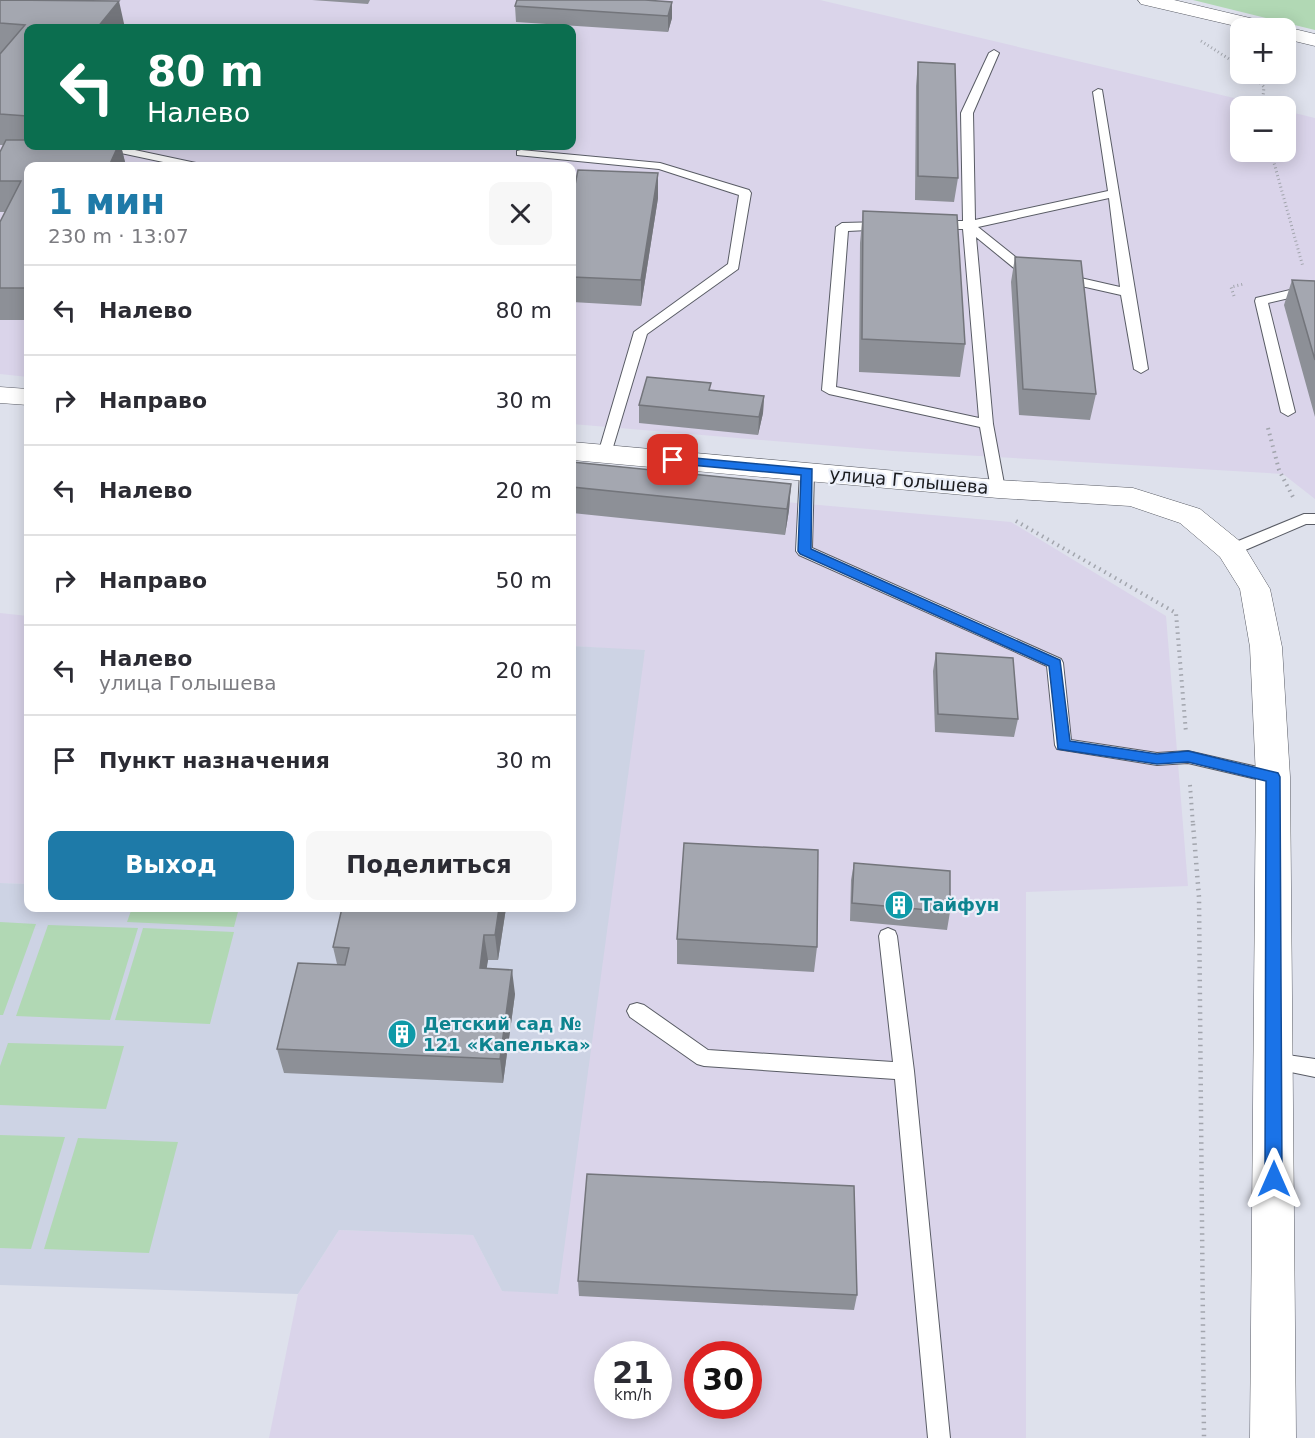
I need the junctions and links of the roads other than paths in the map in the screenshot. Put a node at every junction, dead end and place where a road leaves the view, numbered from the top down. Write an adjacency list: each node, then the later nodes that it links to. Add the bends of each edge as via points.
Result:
1 (1148, 0): 2 (street)
2 (1230, 19)
3 (1296, 35): 4 (street)
4 (1315, 40)
5 (994, 53): 11 (lane, via 967,113)
6 (1098, 93): 10 (lane)
7 (121, 150): 9 (lane)
8 (521, 153): 22 (lane, via 660,166 745,193 734,266 641,332)
9 (177, 162)
10 (1114, 193): 11 (lane); 15 (lane)
11 (969, 225): 13 (lane); 15 (lane, via 1024,270); 20 (lane)
12 (900, 226): 20 (lane, via 842,227 829,390)
13 (923, 226)
14 (1315, 288): 19 (lane, via 1261,301)
15 (1126, 292): 16 (lane)
16 (1141, 369)
17 (0, 395): 18 (street)
18 (24, 397)
19 (1288, 412)
20 (986, 424): 24 (lane)
21 (576, 451): 22 (street, улица Голышева)
22 (605, 454): 23 (street, улица Голышева)
23 (807, 472): 24 (street, улица Голышева); 27 (lane, via 804,551 1055,663 1063,745 1157,759 1188,757)
24 (998, 489): 26 (street, улица Голышева, via 1133,497 1190,516)
25 (1315, 519): 26 (lane, via 1304,519)
26 (1231, 550): 27 (street, улица Голышева, via 1255,589 1266,646)
27 (1273, 777): 30 (street, улица Голышева)
28 (888, 936): 32 (lane)
29 (638, 1011): 32 (lane, via 704,1058)
30 (1274, 1061): 31 (lane); 34 (street, улица Голышева)
31 (1315, 1068)
32 (904, 1071): 33 (lane)
33 (939, 1438)
34 (1273, 1438)

